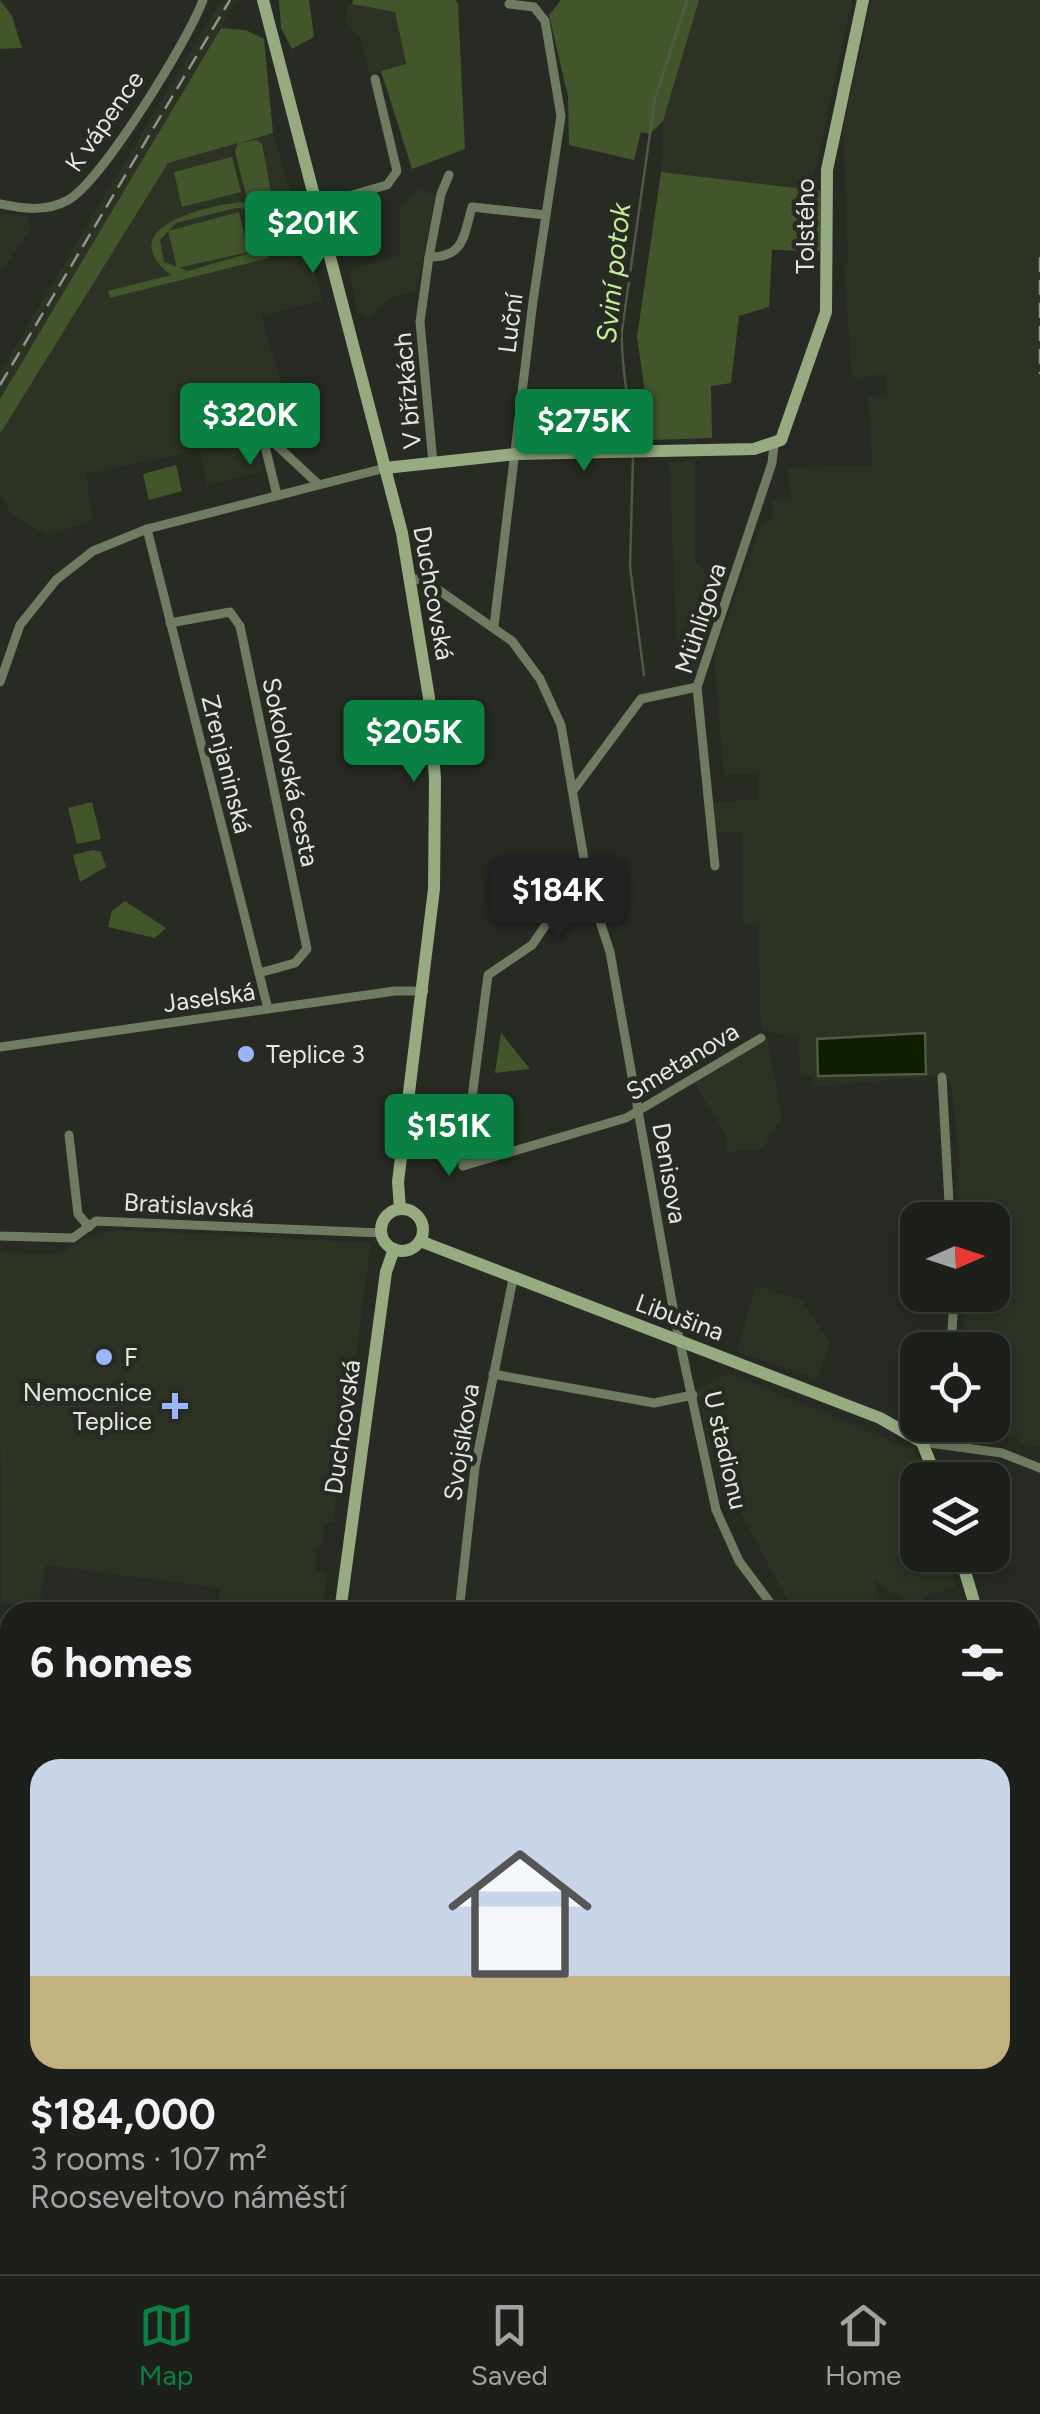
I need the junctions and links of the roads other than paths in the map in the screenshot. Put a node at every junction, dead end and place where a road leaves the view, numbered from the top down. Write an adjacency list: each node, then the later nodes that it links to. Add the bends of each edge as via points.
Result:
1 (203, 0): 7 (street, K vápence, via 86,186 57,205 30,210)
2 (263, 0): 8 (main road, Duchcovská)
3 (863, 0): 13 (main road, Tolstého, via 827,170 826,312 788,426)
4 (509, 4): 9 (street, Luční, via 534,8 545,21 561,102)
5 (375, 79): 8 (street, via 397,171 387,185)
6 (449, 175): 10 (street, V břízkách)
7 (0, 204)
8 (317, 205): 16 (main road, Duchcovská)
9 (546, 215): 10 (street, via 472,207 460,249 446,258); 14 (street, Luční)
10 (430, 257): 15 (street, V břízkách, via 420,322)
11 (240, 428): 12 (street, via 256,425)
12 (262, 431): 17 (street); 18 (street)
13 (774, 445): 14 (main road); 24 (street, Mühligova)
14 (516, 454): 15 (main road); 22 (street, Luční)
15 (433, 462): 16 (main road)
16 (385, 468): 17 (street); 20 (main road, Duchcovská)
17 (318, 484): 18 (street)
18 (277, 495): 19 (street)
19 (147, 529): 21 (street, Zrenjaninská); 23 (street, via 93,551 56,580 20,626)
20 (412, 578): 22 (street, Denisova); 29 (main road, Duchcovská, via 435,779)
21 (170, 622): 28 (street, Zrenjaninská); 28 (street, Sokolovská cesta, via 221,610 240,626 306,943 295,963)
22 (494, 626): 25 (street, Denisova, via 540,679 561,725)
23 (0, 682)
24 (697, 687): 25 (street, via 636,703); 26 (street, Mühligova)
25 (575, 788): 27 (street, Denisova)
26 (715, 866)
27 (586, 868): 34 (street, Denisova, via 610,952); 34 (street, Smetanova, via 532,946 488,976 463,1166)
28 (259, 973): 30 (street, Zrenjaninská)
29 (424, 991): 30 (street, Jaselská); 37 (main road, Duchcovská)
30 (268, 1009): 32 (street, Jaselská)
31 (761, 1038): 34 (street, Smetanova)
32 (0, 1047)
33 (942, 1077): 36 (street)
34 (638, 1111): 44 (street, Denisova)
35 (69, 1134): 38 (street, via 78,1214)
36 (949, 1202)
37 (400, 1209): 39 (main road, via 388,1214); 41 (main road, via 420,1218)
38 (90, 1227): 39 (street, Bratislavská, via 96,1220); 40 (street, Bratislavská, via 73,1238)
39 (382, 1233): 42 (main road)
40 (0, 1236)
41 (420, 1242): 42 (main road); 43 (main road, Libušina)
42 (394, 1249): 52 (main road, Duchcovská)
43 (513, 1279): 44 (main road, Libušina); 45 (street, Svojsíkova)
44 (680, 1342): 46 (street, U stadionu); 47 (main road, Libušina, via 847,1404)
45 (493, 1374): 46 (street, via 654,1403); 53 (street, Svojsíkova)
46 (694, 1396): 54 (street, U stadionu, via 716,1510 739,1560)
47 (900, 1431)
48 (922, 1442): 49 (main road); 50 (street, via 1002,1453)
49 (930, 1462)
50 (1040, 1468)
51 (965, 1572): 55 (main road)
52 (341, 1602)
53 (460, 1602)
54 (770, 1602)
55 (974, 1602)

